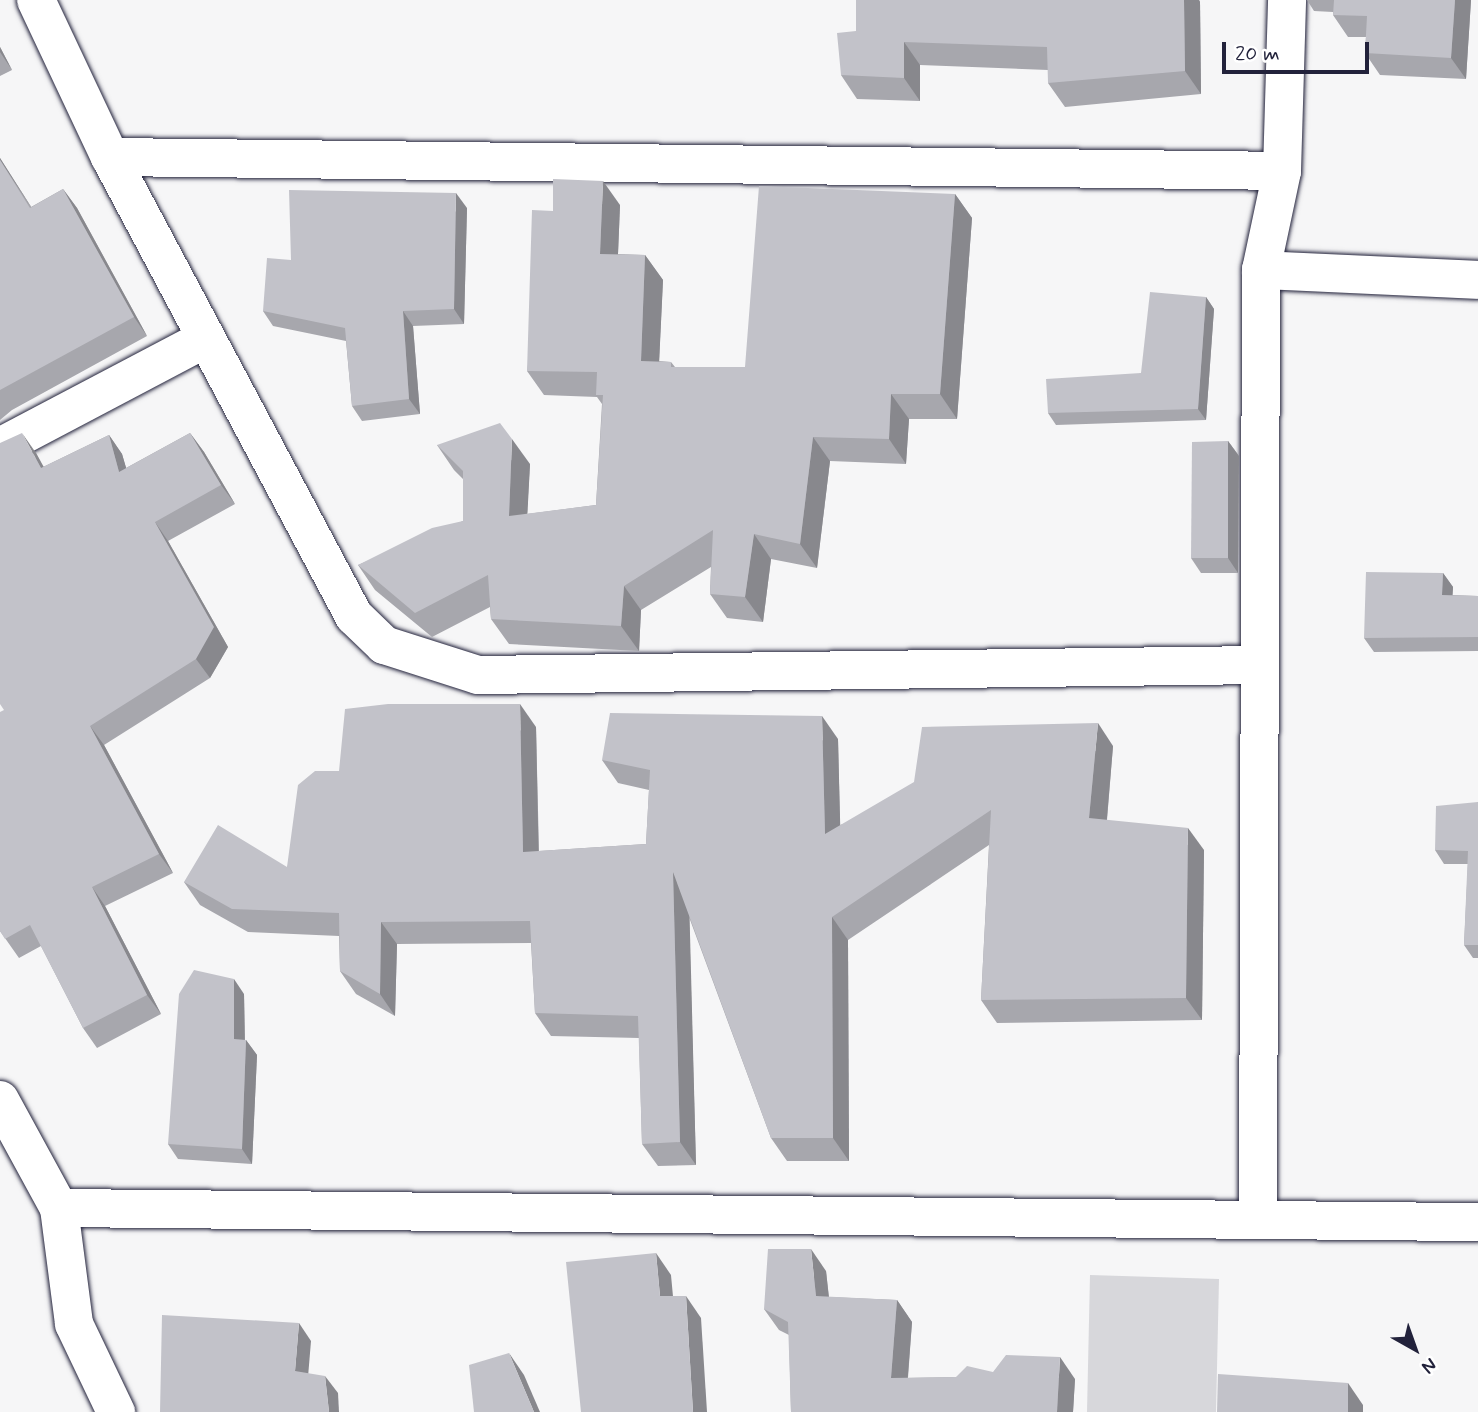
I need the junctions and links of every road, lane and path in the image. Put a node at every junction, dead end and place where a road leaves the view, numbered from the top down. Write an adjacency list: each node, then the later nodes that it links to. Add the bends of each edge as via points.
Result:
1 (36, 0): 3 (street)
2 (1287, 0): 4 (street)
3 (110, 157): 4 (street); 7 (street)
4 (1282, 171): 5 (street)
5 (1261, 270): 6 (street); 9 (street)
6 (1478, 280)
7 (205, 339): 8 (street); 9 (street, via 354,616 384,645 448,670 478,675)
8 (0, 447)
9 (1261, 665): 12 (street)
10 (0, 1100): 11 (street)
11 (59, 1208): 12 (street); 14 (street, via 74,1324)
12 (1258, 1220): 13 (street)
13 (1478, 1223)
14 (116, 1412)

